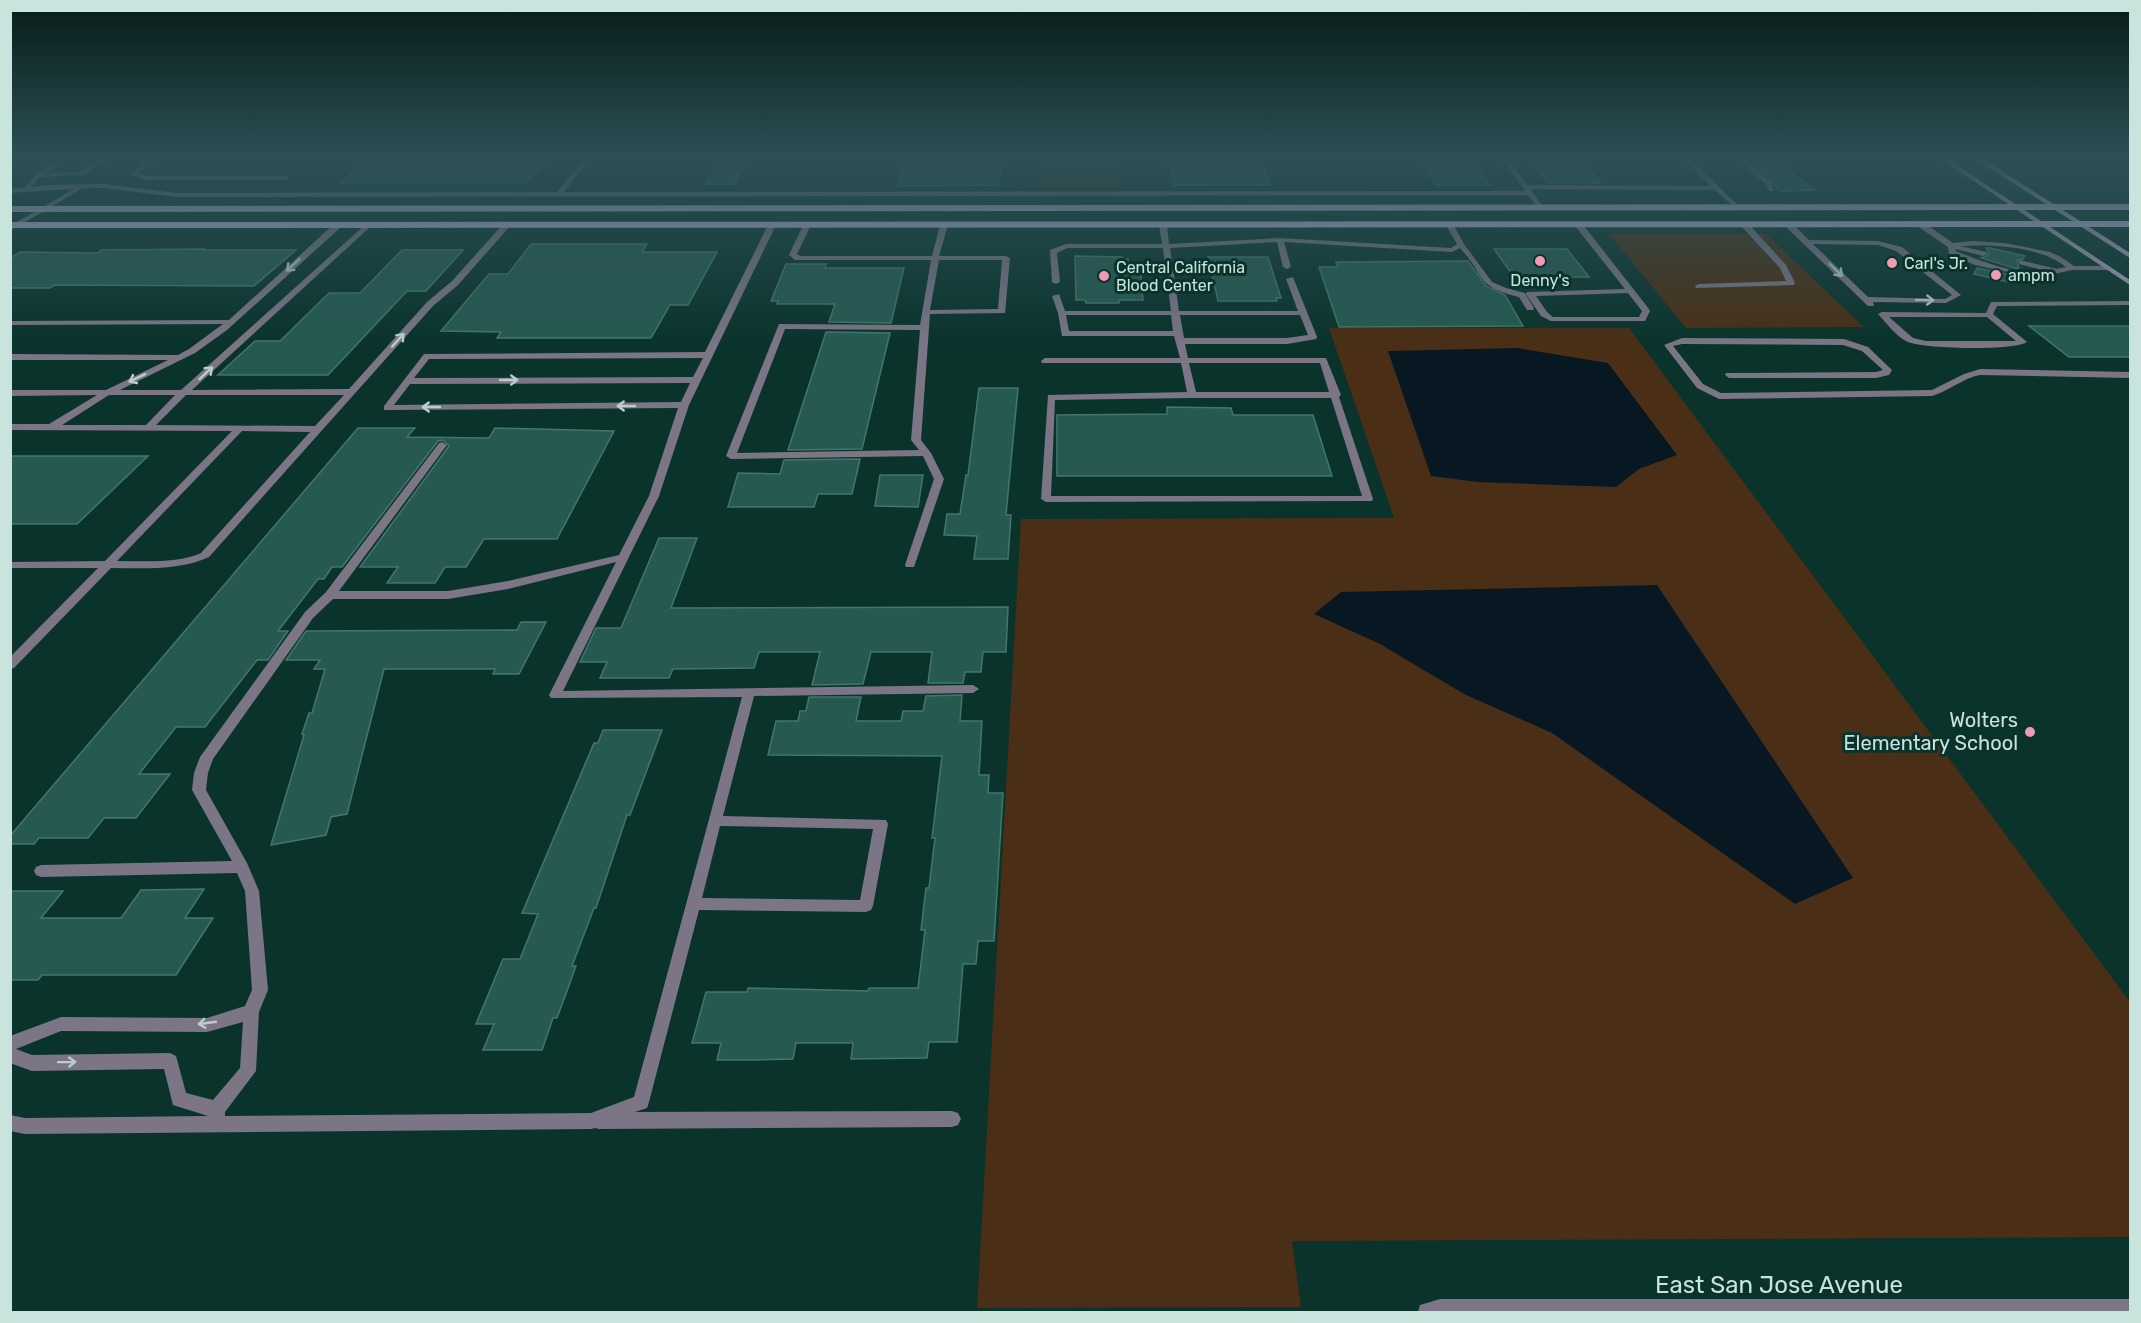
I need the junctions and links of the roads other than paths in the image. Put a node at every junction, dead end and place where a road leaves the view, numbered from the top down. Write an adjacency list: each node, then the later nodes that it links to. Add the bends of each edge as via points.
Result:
1 (971, 222): 16 (main road)
2 (1169, 222): 17 (main road)
3 (2039, 222): 9 (main road)
4 (2077, 222): 10 (main road)
5 (1449, 224): 17 (main road); 18 (main road); 23 (street)
6 (1744, 224): 7 (main road); 18 (main road); 37 (street, via 1783,267 1791,283)
7 (1788, 224): 8 (main road); 22 (street)
8 (1920, 224): 9 (main road); 25 (street)
9 (2042, 224): 10 (main road); 32 (main road)
10 (2080, 224): 11 (main road); 27 (main road)
11 (2130, 224)
12 (366, 225): 13 (main road); 20 (main road); 65 (street, one-way to 12)
13 (507, 225): 14 (main road); 62 (street, one-way to 13)
14 (772, 225): 15 (main road); 53 (street)
15 (807, 225): 16 (main road); 28 (street, via 793,255 798,258)
16 (944, 225): 17 (main road); 28 (street)
17 (1163, 225): 24 (street)
18 (1578, 225): 38 (street)
19 (13, 226): 20 (main road)
20 (337, 226): 49 (street, one-way to 49)
21 (1281, 240): 23 (street, via 1424,250 1452,250); 24 (street); 30 (street)
22 (1806, 242): 40 (street, one-way to 40); 40 (street, one-way to 22, via 1946,301 1957,295 1899,249 1878,243)
23 (1461, 245): 48 (street, via 1471,254 1487,282 1522,295 1534,315)
24 (1166, 246): 35 (street, via 1066,246 1053,252); 45 (street)
25 (1952, 246): 26 (street); 31 (street, via 1961,242 2014,247 2051,255); 33 (street, via 1952,252 1978,263 2037,276)
26 (1983, 254)
27 (2130, 256)
28 (934, 257): 42 (street); 42 (street, via 1006,258 1002,311)
29 (2022, 262): 33 (street)
30 (1287, 267)
31 (2072, 268): 32 (street); 33 (street)
32 (2108, 268): 36 (main road)
33 (2056, 271)
34 (1290, 279): 44 (street)
35 (1056, 282)
36 (2130, 283)
37 (1699, 286)
38 (1631, 291): 48 (street, via 1530,294); 48 (street, via 1646,311 1642,319)
39 (1056, 296): 43 (street)
40 (1866, 299): 46 (street)
41 (2130, 303): 47 (street, via 1994,304)
42 (926, 312): 51 (street)
43 (1062, 313): 45 (street); 52 (street, via 1065,334)
44 (1303, 313): 45 (street); 52 (street, via 1313,337 1287,341)
45 (1175, 315): 52 (street)
46 (1882, 315): 47 (street); 47 (street, via 1910,340 1926,344 2023,342)
47 (1989, 315)
48 (1546, 316)
49 (230, 322): 50 (street); 55 (street)
50 (10, 323)
51 (924, 328): 75 (street, via 916,440); 75 (street, via 782,326 731,456)
52 (1179, 337): 56 (street)
53 (709, 355): 60 (street); 61 (street, via 427,356)
54 (10, 357): 55 (street)
55 (180, 357): 64 (street, one-way to 64)
56 (1184, 360): 57 (street); 66 (street); 67 (street, via 1323,360)
57 (1045, 361)
58 (1729, 375): 59 (street, via 1876,375 1888,370 1865,349 1844,342 1682,341 1668,345 1700,386 1719,396 1932,393 1965,375 1987,372)
59 (2130, 375)
60 (697, 380): 61 (street, one-way to 60); 68 (street)
61 (408, 381): 68 (street, one-way to 61, via 387,408)
62 (351, 392): 65 (street); 73 (street)
63 (10, 393): 64 (street)
64 (107, 393): 65 (street); 69 (street)
65 (185, 393): 71 (street)
66 (1192, 395): 67 (street); 67 (street, via 1051,397 1047,499 1368,500)
67 (1336, 395)
68 (684, 405): 76 (street, via 654,496)
69 (53, 426): 70 (street); 71 (street)
70 (10, 427)
71 (149, 427): 72 (street)
72 (240, 428): 73 (street); 77 (street)
73 (318, 429): 77 (street, via 205,555 182,562)
74 (442, 445): 80 (street)
75 (926, 453): 79 (street, via 939,479)
76 (623, 557): 80 (street, via 448,595); 83 (street, via 555,695)
77 (111, 564): 78 (street); 81 (street)
78 (10, 565)
79 (909, 565)
80 (330, 595): 85 (street, via 309,615 207,757 201,774 199,790)
81 (10, 665)
82 (973, 689): 83 (street)
83 (749, 692): 84 (street)
84 (715, 821): 87 (street); 87 (street, via 881,824 866,906)
85 (242, 867): 86 (street); 88 (street, via 252,891 260,990)
86 (41, 871)
87 (693, 904): 93 (street, via 641,1102)
88 (251, 1012): 89 (street, one-way to 89, via 207,1025 61,1024); 91 (street, via 248,1071)
89 (10, 1044)
90 (10, 1054): 91 (street, one-way to 91, via 32,1063 170,1061 179,1099)
91 (217, 1117): 93 (street); 94 (street, via 25,1126)
92 (952, 1119): 93 (street)
93 (591, 1121)
94 (10, 1123)
95 (2130, 1309): 97 (street, East San Jose Avenue)
96 (1427, 1312): 97 (street, East San Jose Avenue)
97 (1934, 1312)

